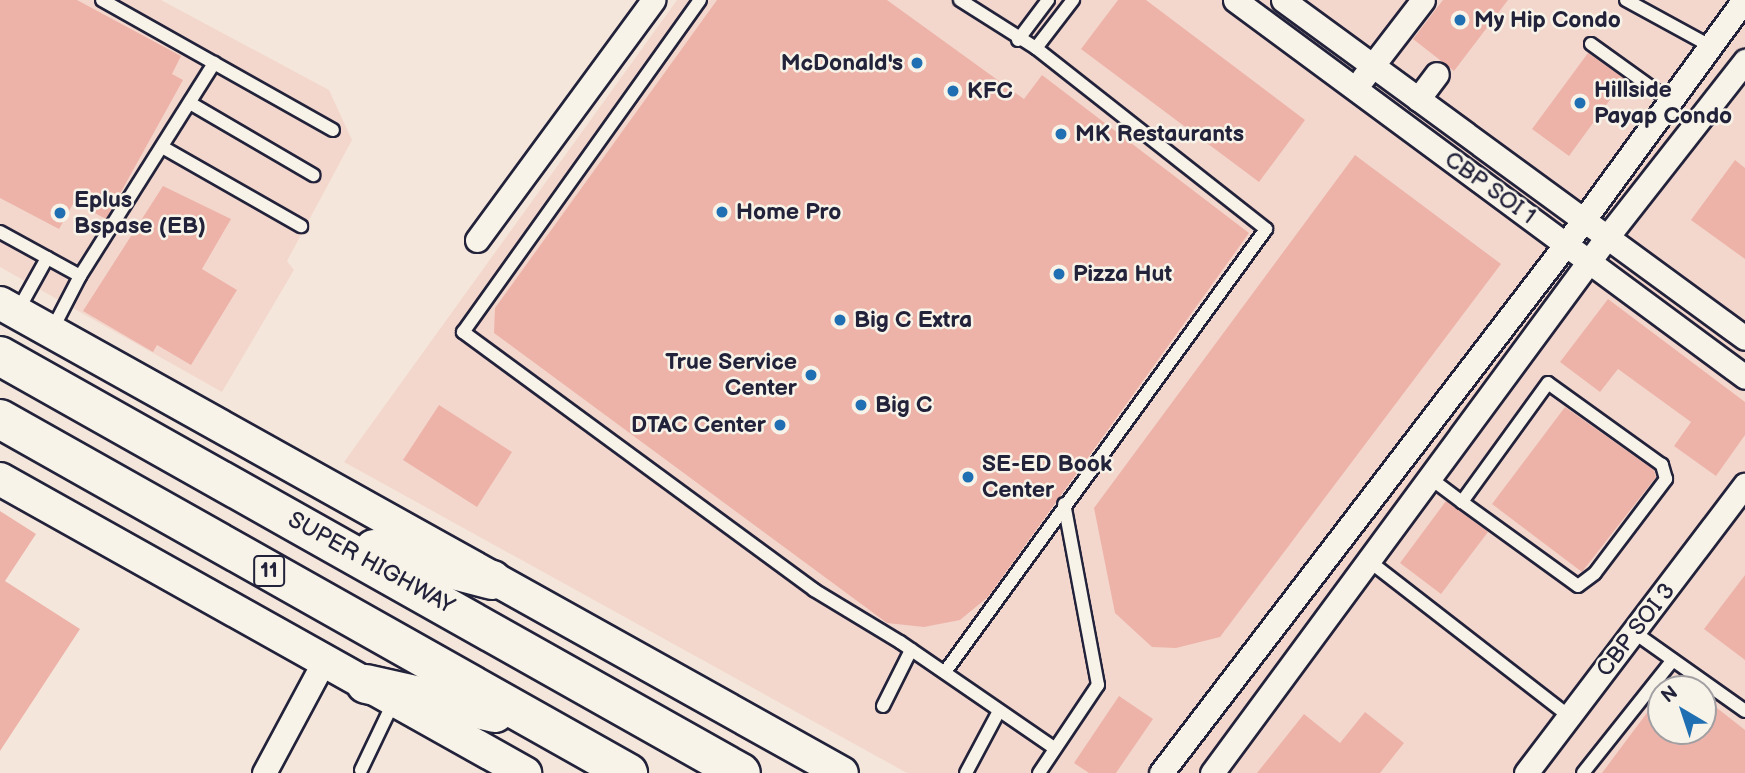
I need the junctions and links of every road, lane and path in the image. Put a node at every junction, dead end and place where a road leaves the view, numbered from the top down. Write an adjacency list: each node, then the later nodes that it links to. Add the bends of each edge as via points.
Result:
1 (102, 0): 17 (lane)
2 (653, 0): 31 (street)
3 (701, 0): 51 (lane, via 463,332 814,590)
4 (960, 0): 12 (lane)
5 (1048, 0): 12 (lane)
6 (1073, 0): 15 (lane)
7 (1235, 0): 20 (street, CBP SOI 1)
8 (1283, 0): 18 (street, CBP SOI 1)
9 (1423, 0): 18 (street)
10 (1626, 0): 14 (lane)
11 (1745, 0): 14 (street)
12 (1018, 40): 15 (lane)
13 (1591, 44): 22 (lane)
14 (1710, 46): 22 (street)
15 (1036, 48): 46 (lane, via 1266,229)
16 (1745, 61): 30 (street)
17 (214, 63): 23 (lane); 24 (lane)
18 (1372, 66): 20 (street); 21 (street, CBP SOI 1)
19 (1437, 74): 21 (street)
20 (1356, 89): 32 (street, CBP SOI 1)
21 (1418, 99): 27 (street, CBP SOI 1)
22 (1670, 101): 27 (street)
23 (190, 103): 25 (lane); 26 (lane)
24 (333, 130)
25 (164, 148): 28 (lane); 35 (lane)
26 (313, 174)
27 (1583, 219): 30 (street, CBP SOI 1); 32 (street)
28 (301, 226)
29 (0, 232): 33 (lane)
30 (1607, 237): 34 (street); 38 (street, CBP SOI 1)
31 (477, 240)
32 (1566, 244): 34 (street, CBP SOI 1); 70 (street)
33 (47, 258): 35 (lane); 36 (lane)
34 (1590, 262): 40 (street, CBP SOI 1); 42 (street)
35 (80, 276): 37 (lane)
36 (9, 308): 37 (main road)
37 (51, 332): 49 (main road)
38 (1745, 338)
39 (0, 356): 47 (highway, SUPER HIGHWAY / 11)
40 (1745, 377)
41 (0, 419): 60 (highway, 11)
42 (1430, 478): 45 (lane); 48 (street)
43 (0, 479): 53 (main road)
44 (1745, 485): 50 (street, CBP SOI 3)
45 (1462, 502): 45 (lane, via 1578,586 1595,573 1666,479 1662,465 1548,383)
46 (1064, 504): 54 (lane); 61 (lane, via 1098,685)
47 (324, 536): 49 (highway); 66 (highway, SUPER HIGHWAY / 11)
48 (1369, 561): 59 (lane); 71 (street)
49 (492, 580): 67 (main road)
50 (1636, 633): 52 (lane); 59 (street, CBP SOI 3)
51 (911, 650): 54 (lane); 56 (lane)
52 (1673, 660): 58 (lane); 73 (lane)
53 (324, 661): 55 (main road); 63 (street)
54 (945, 673): 57 (lane)
55 (381, 691): 60 (highway); 62 (lane); 64 (main road)
56 (883, 706)
57 (999, 711): 61 (lane); 68 (lane)
58 (1745, 711)
59 (1569, 716): 72 (street, CBP SOI 3)
60 (538, 723): 65 (highway, 11)
61 (1053, 747): 69 (lane)
62 (361, 770)
63 (264, 773)
64 (525, 773)
65 (628, 773)
66 (741, 773)
67 (842, 773)
68 (966, 773)
69 (1039, 773)
70 (1161, 773)
71 (1212, 773)
72 (1526, 773)
73 (1583, 773)

